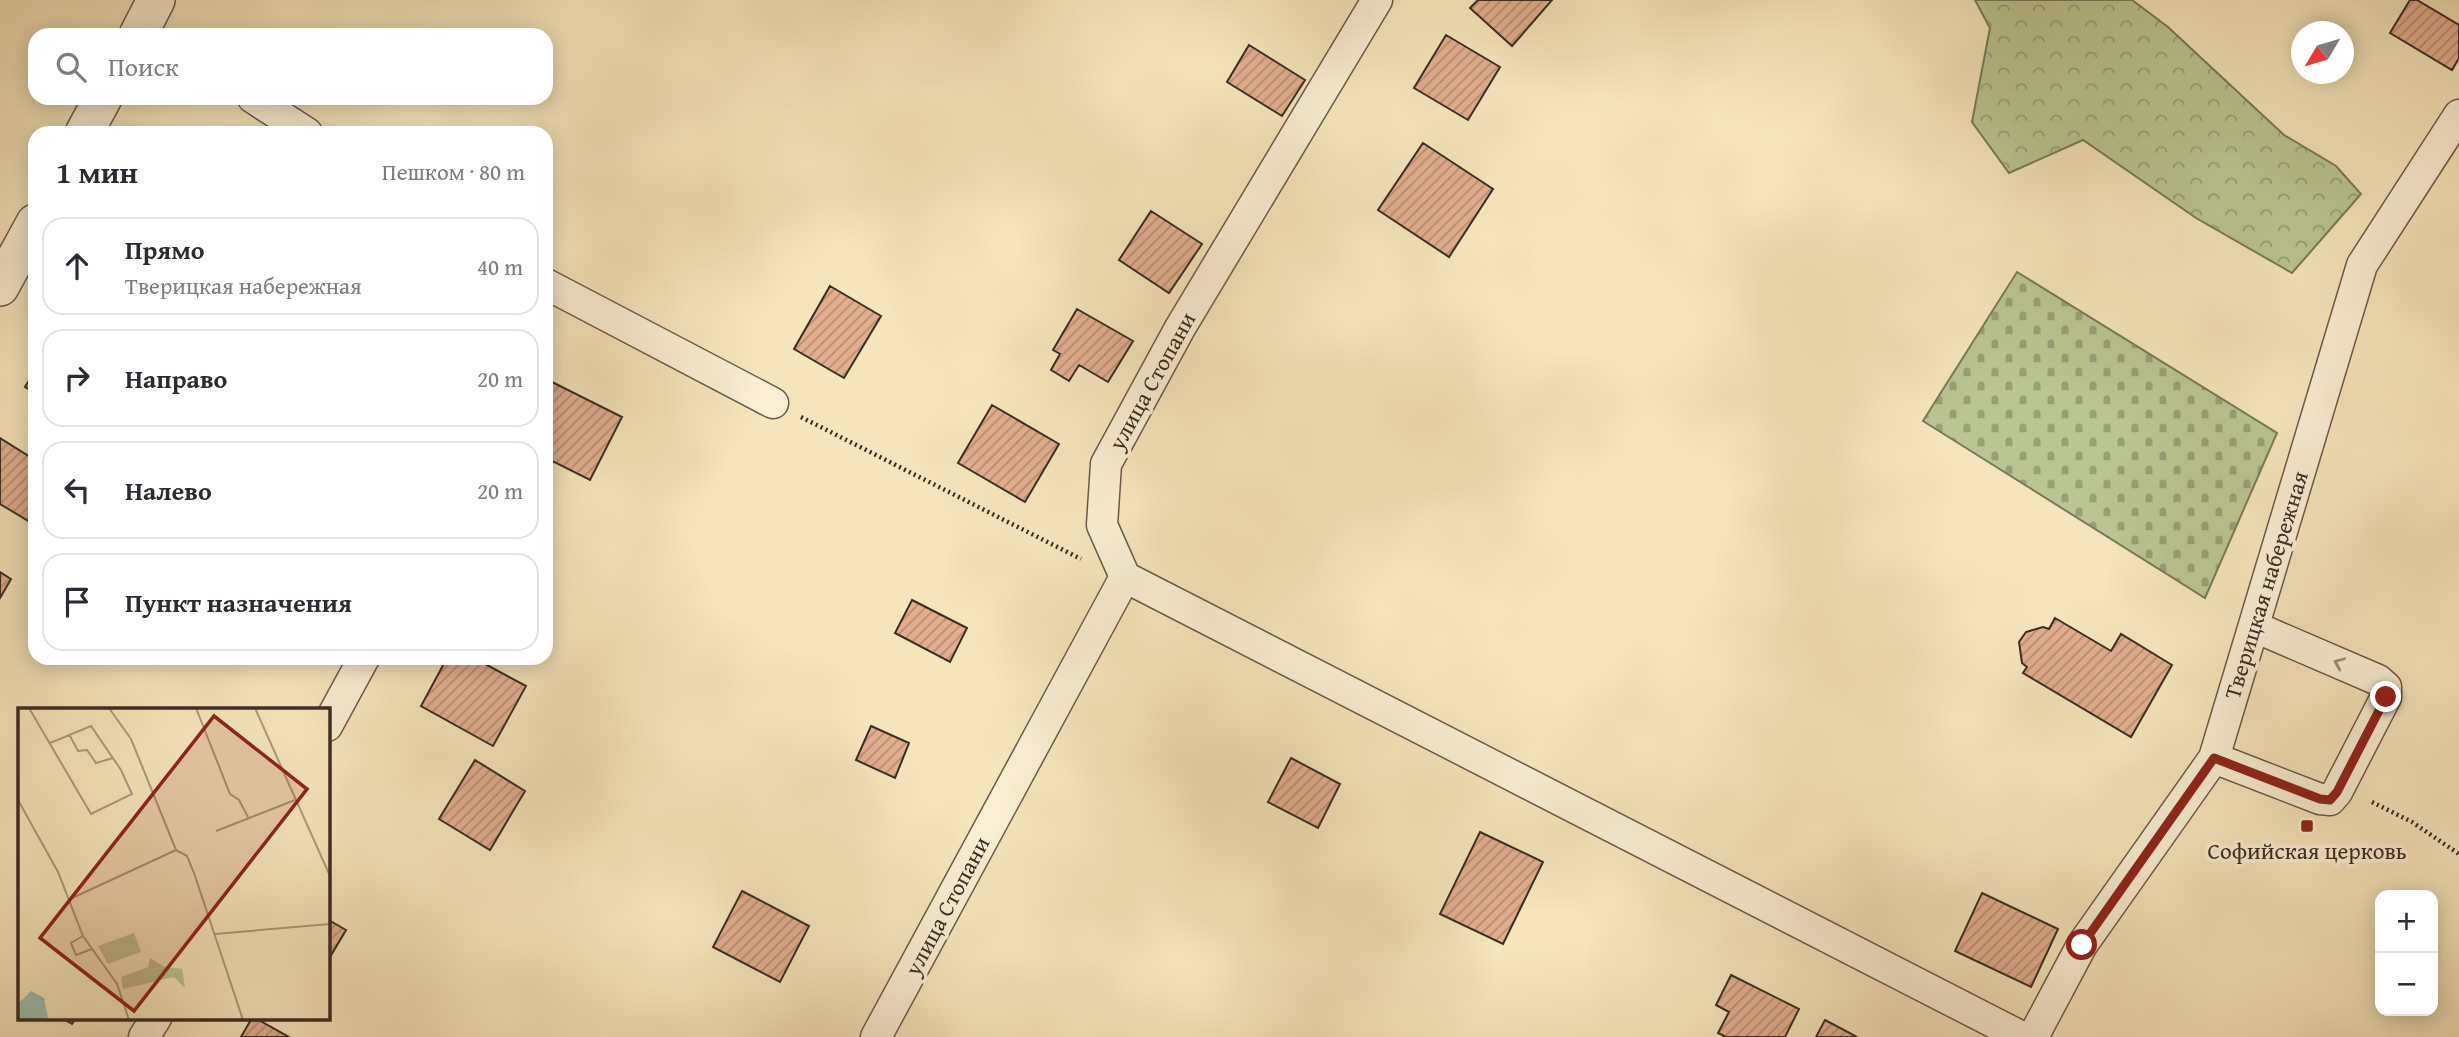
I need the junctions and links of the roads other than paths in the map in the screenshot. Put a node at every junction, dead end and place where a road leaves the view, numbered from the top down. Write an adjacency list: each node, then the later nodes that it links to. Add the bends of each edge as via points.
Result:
1 (1377, 0): 11 (street, улица Стопани, via 1180,328 1106,464 1102,525)
2 (99, 105): 5 (street)
3 (264, 105): 6 (street)
4 (2459, 115): 12 (street, Тверицкая набережная, via 2362,265)
5 (88, 126)
6 (296, 126)
7 (28, 236): 8 (street)
8 (0, 288)
9 (553, 288): 10 (street)
10 (773, 402)
11 (1125, 577): 18 (street, улица Стопани); 19 (street)
12 (2255, 627): 15 (street, Тверицкая набережная); 15 (street, one-way to 12, via 2330,800 2386,697 2386,687 2378,680)
13 (360, 665): 14 (street)
14 (329, 722)
15 (2214, 758): 20 (street, Тверицкая набережная, via 2082,945)
16 (155, 1020): 17 (street)
17 (145, 1037)
18 (876, 1037)
19 (2022, 1037)
20 (2033, 1037)

